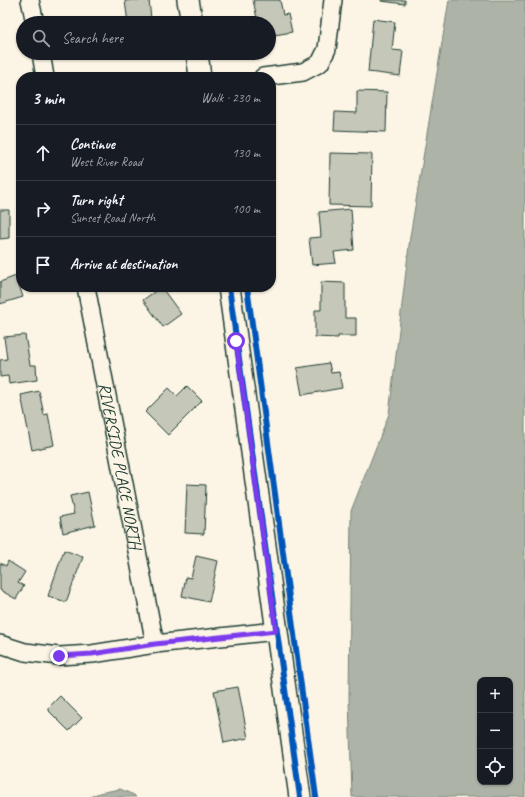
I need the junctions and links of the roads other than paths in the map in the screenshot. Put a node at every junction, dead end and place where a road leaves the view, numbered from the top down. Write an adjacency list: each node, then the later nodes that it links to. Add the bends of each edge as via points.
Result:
1 (30, 0): 4 (street)
2 (188, 0): 5 (street)
3 (334, 0): 10 (street, via 327,49 320,63 303,72)
4 (33, 16)
5 (191, 16)
6 (42, 60): 8 (street)
7 (198, 60): 9 (street)
8 (44, 72)
9 (199, 72)
10 (276, 75)
11 (87, 292): 15 (street, RIVERSIDE PLACE NORTH)
12 (230, 292): 13 (street)
13 (276, 631): 15 (street); 16 (street)
14 (0, 644): 15 (street, via 25,652 59,656 92,654)
15 (155, 644)
16 (300, 797)

